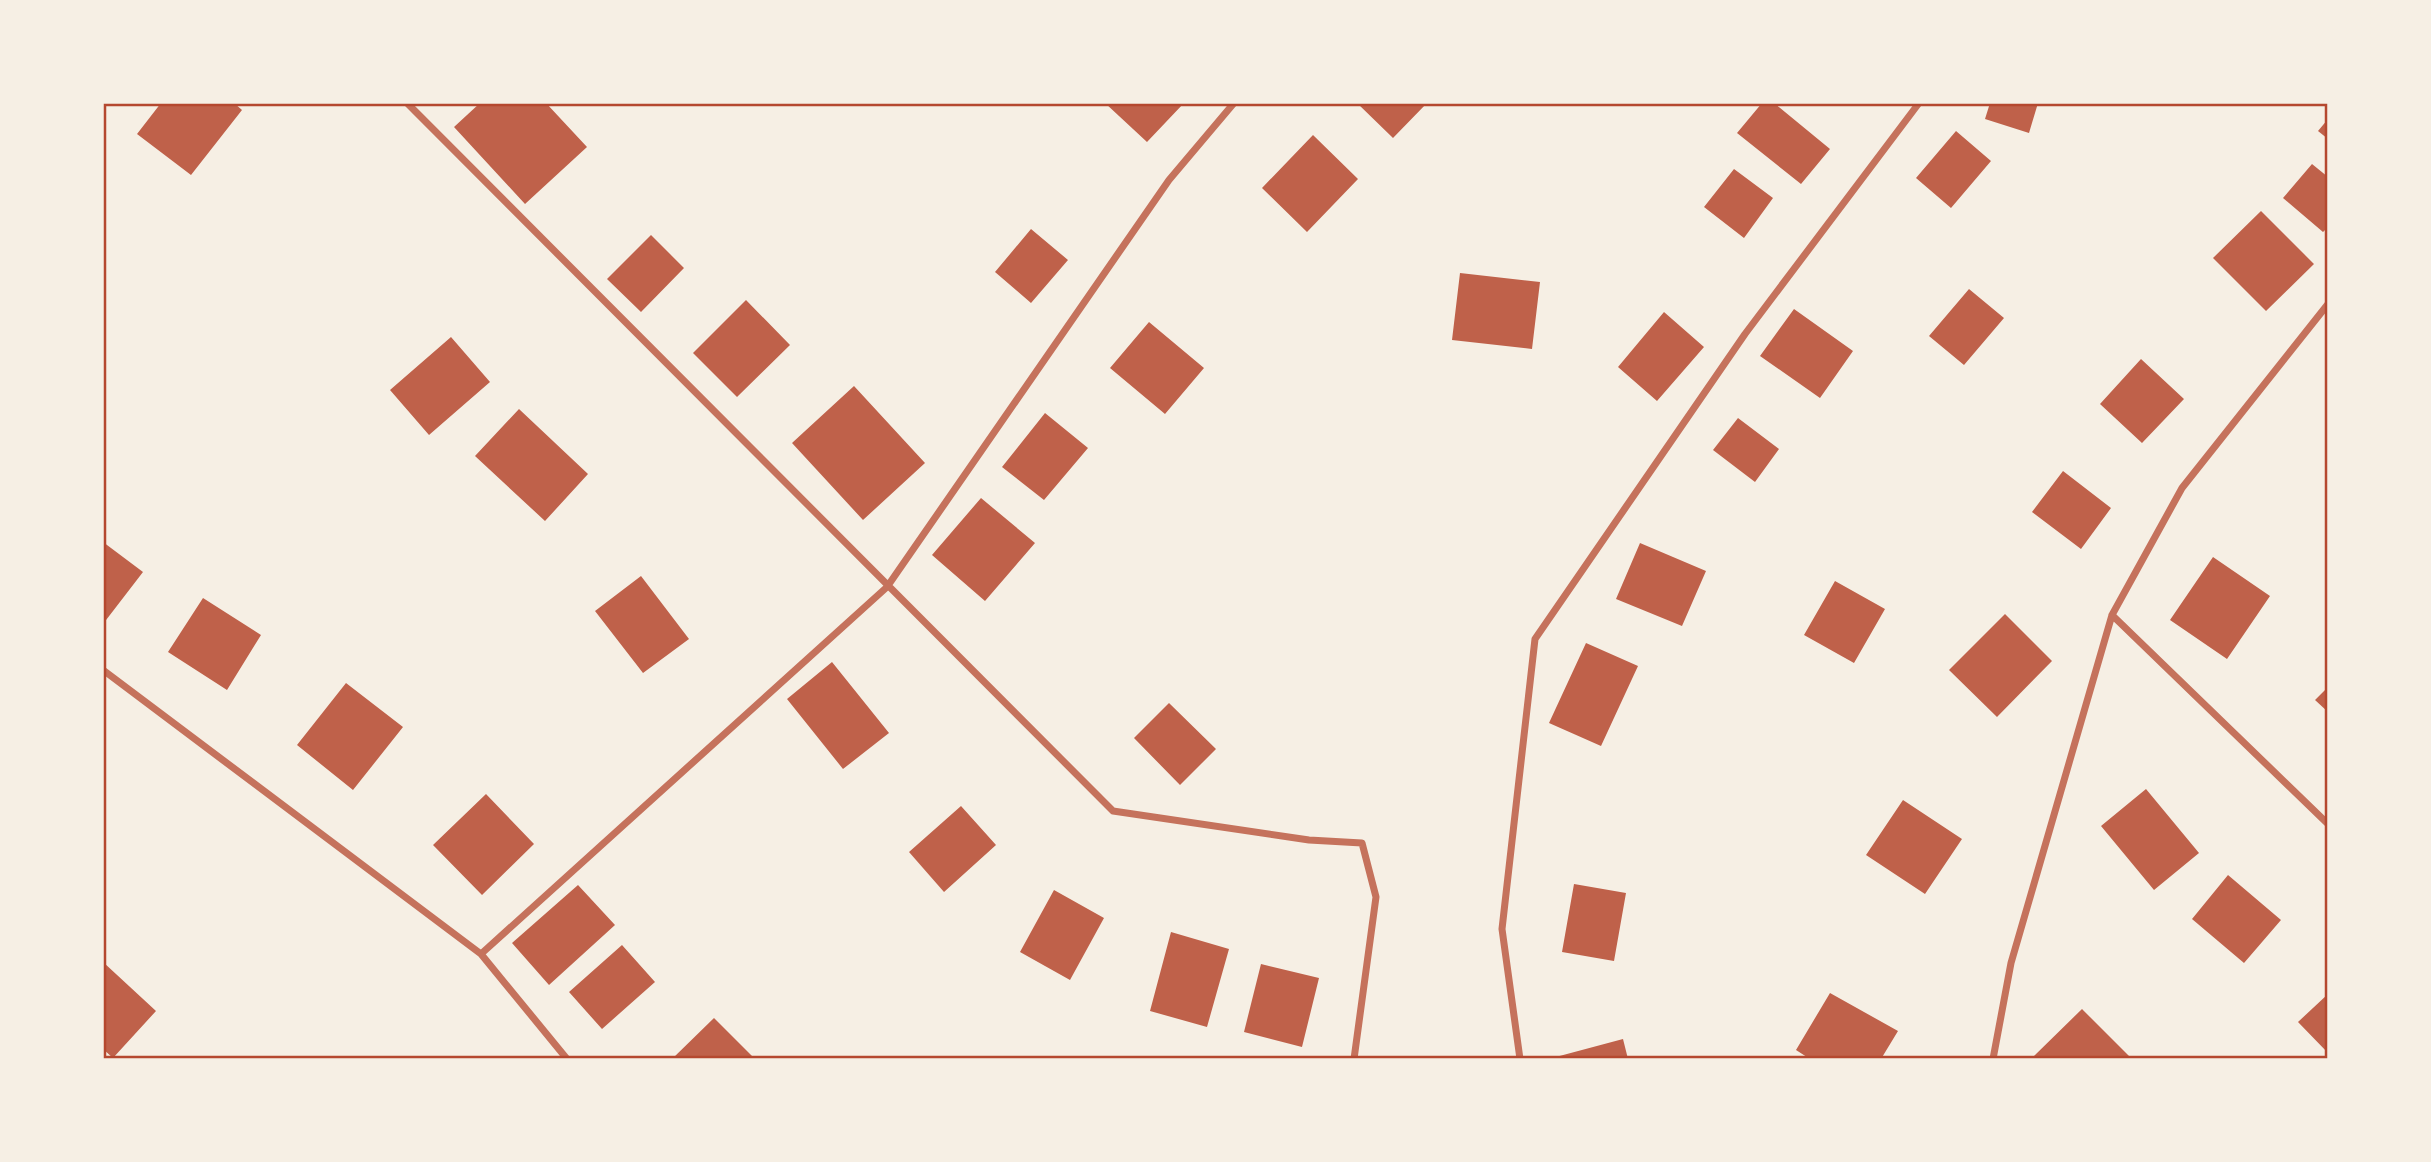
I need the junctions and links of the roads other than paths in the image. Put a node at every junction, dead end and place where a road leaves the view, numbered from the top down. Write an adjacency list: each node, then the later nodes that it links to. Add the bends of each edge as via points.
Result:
1 (407, 103): 5 (street)
2 (1234, 103): 5 (street, via 1169,180)
3 (1919, 103): 12 (street, via 1745,334 1535,639 1502,929)
4 (2328, 304): 6 (street, via 2182,488)
5 (887, 587): 9 (street); 11 (street, via 1113,811 1309,840 1362,843 1376,897)
6 (2112, 615): 8 (street); 13 (street, via 2011,963)
7 (103, 670): 9 (street)
8 (2328, 824)
9 (481, 954): 10 (street)
10 (567, 1059)
11 (1354, 1059)
12 (1520, 1059)
13 (1993, 1059)

